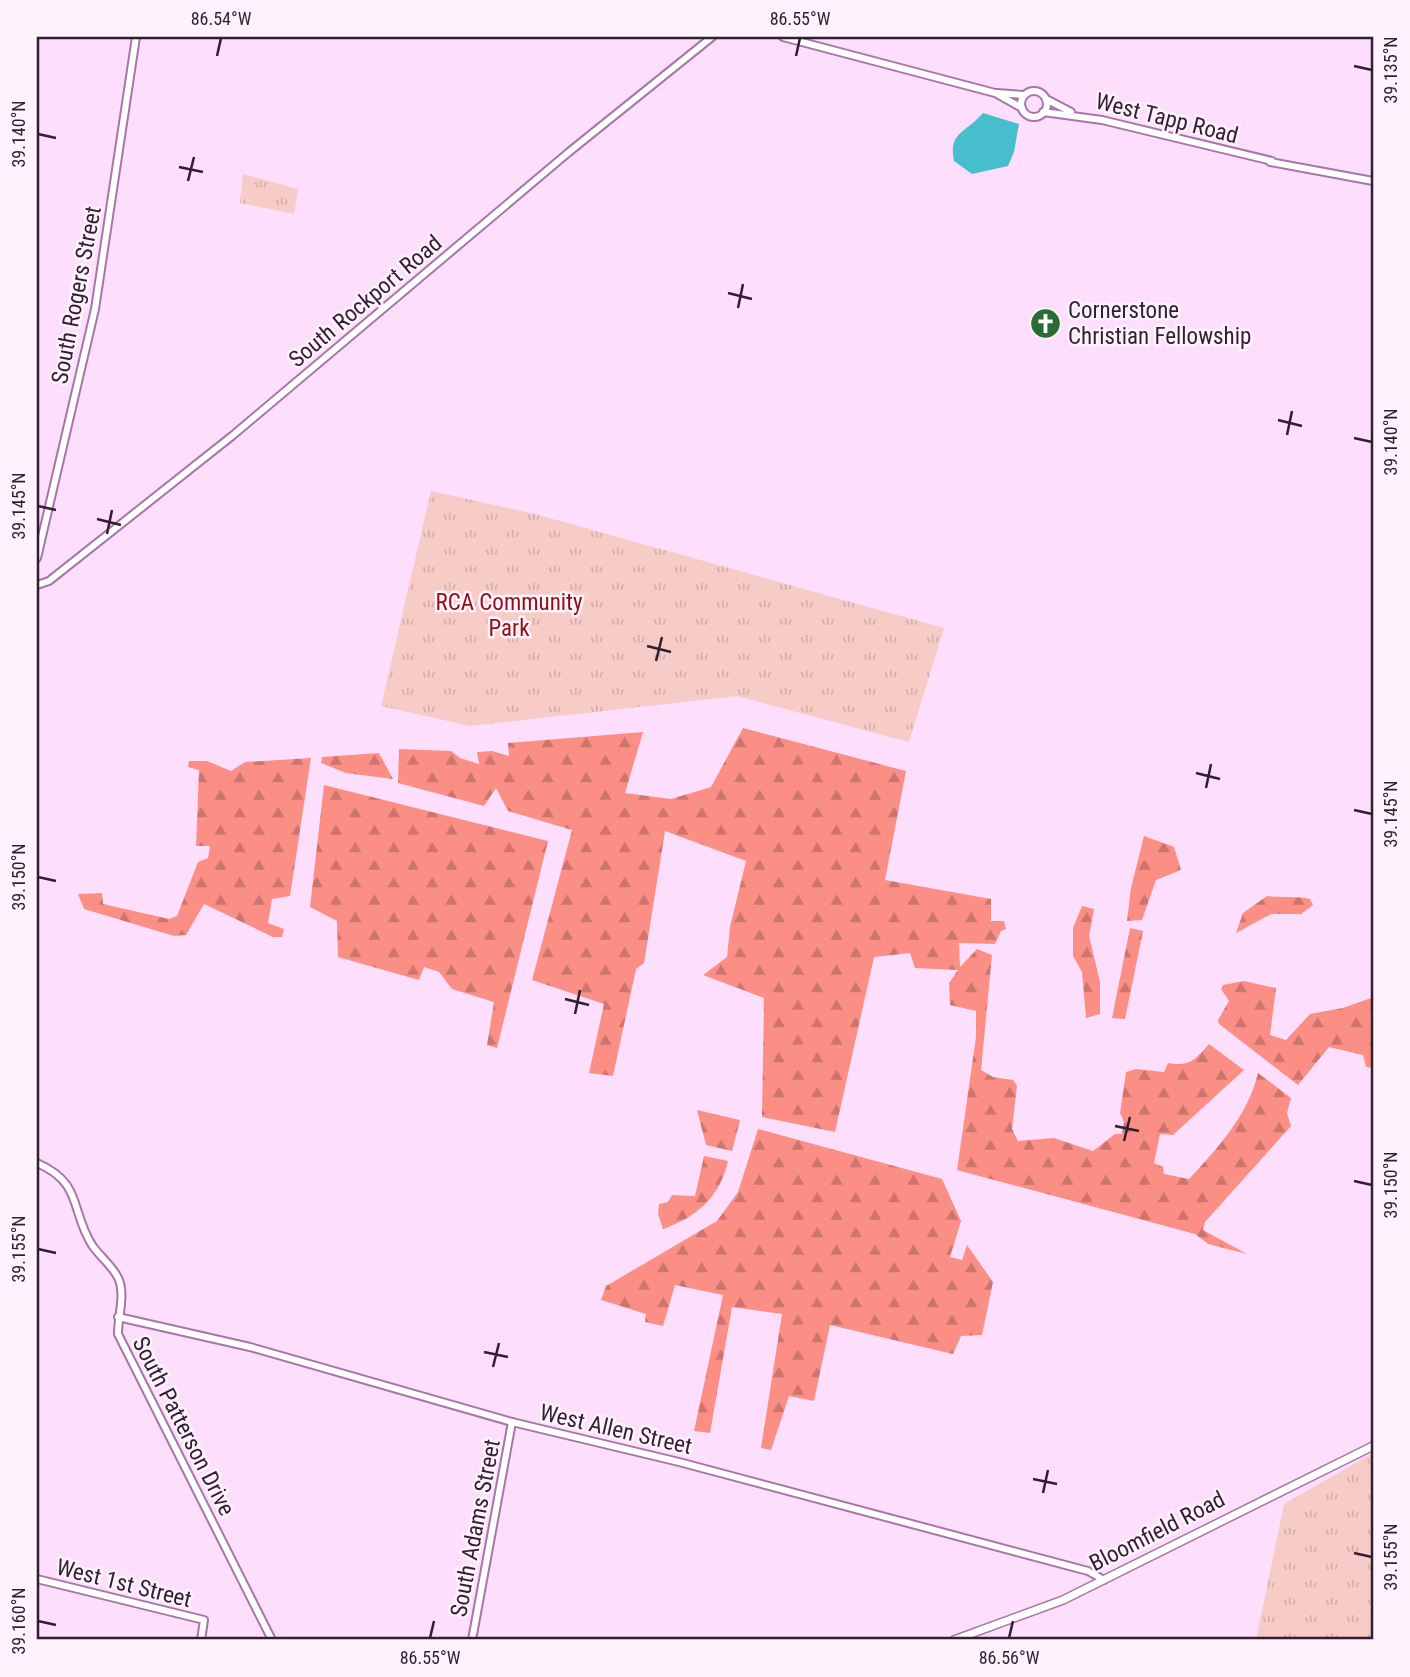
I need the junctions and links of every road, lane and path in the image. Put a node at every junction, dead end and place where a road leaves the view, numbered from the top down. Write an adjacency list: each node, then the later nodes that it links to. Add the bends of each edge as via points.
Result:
1 (136, 37): 11 (street, South Rogers Street, via 95,309)
2 (712, 37): 12 (street, South Rockport Road, via 232,436 49,581)
3 (783, 37): 4 (street, West Tapp Road)
4 (995, 93): 5 (street, West Tapp Road); 7 (street, West Tapp Road)
5 (1025, 94): 6 (street, West Tapp Road, via 1037,92); 7 (street)
6 (1046, 99): 8 (street); 9 (street, West Tapp Road)
7 (1022, 108): 8 (street, West Tapp Road, via 1031,116)
8 (1043, 112): 9 (street, West Tapp Road)
9 (1076, 114): 10 (street, West Tapp Road)
10 (1373, 181)
11 (37, 558)
12 (37, 585)
13 (37, 1163): 14 (street, South Patterson Drive, via 68,1185 92,1244 119,1278)
14 (118, 1317): 15 (street, West Allen Street, via 250,1347); 20 (street, South Patterson Drive, via 118,1334 126,1354)
15 (512, 1422): 18 (street, West Allen Street, via 761,1483 1088,1571); 21 (street, South Adams Street)
16 (1373, 1446): 18 (main road, Bloomfield Road)
17 (37, 1579): 19 (street, West 1st Street, via 204,1620)
18 (1104, 1580): 22 (main road, Bloomfield Road, via 1034,1612)
19 (201, 1640)
20 (272, 1640)
21 (472, 1640)
22 (954, 1640)

